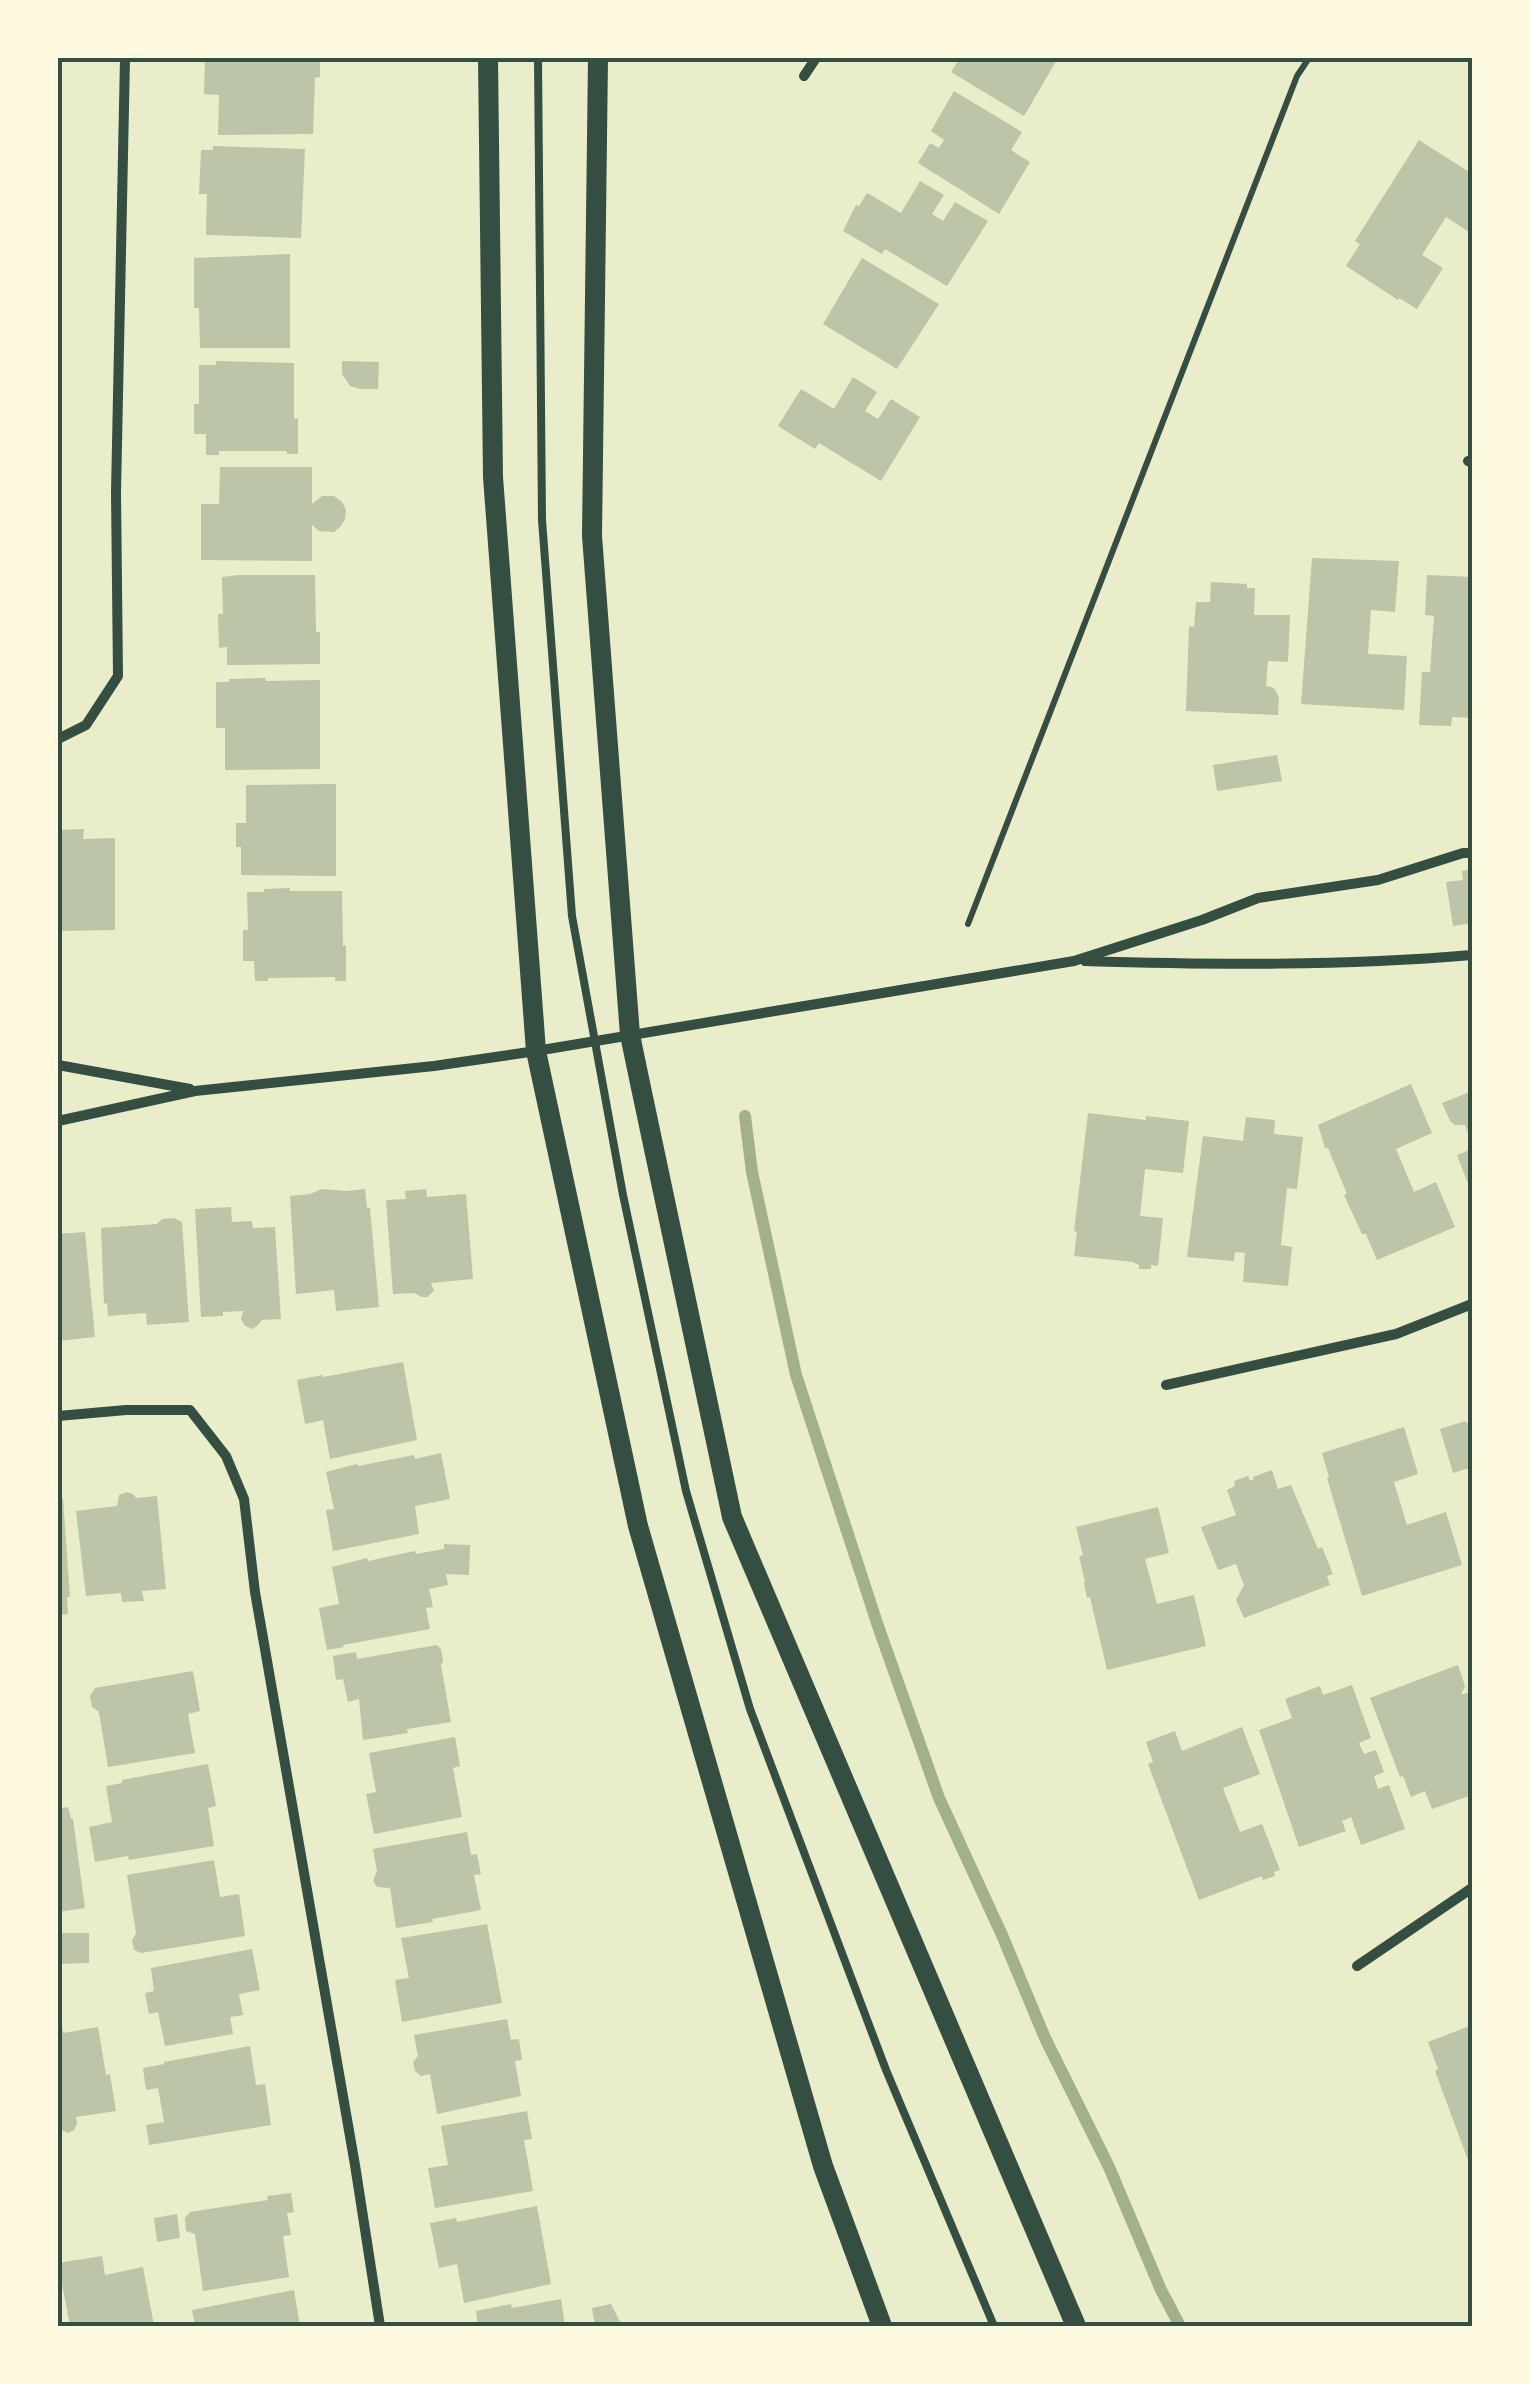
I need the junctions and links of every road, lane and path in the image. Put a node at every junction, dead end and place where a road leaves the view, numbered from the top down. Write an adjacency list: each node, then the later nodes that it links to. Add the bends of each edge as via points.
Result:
1 (125, 58): 8 (street, via 118,676 86,724)
2 (488, 58): 15 (main road, via 493,477)
3 (538, 58): 14 (lane, via 542,520 572,916)
4 (598, 58): 13 (main road, via 592,536)
5 (816, 58): 7 (street)
6 (1309, 58): 10 (path)
7 (804, 76)
8 (58, 739)
9 (1472, 853): 12 (street, via 1378,880 1258,898)
10 (968, 924)
11 (1472, 955): 12 (street, via 1392,962)
12 (1074, 961): 13 (street)
13 (630, 1035): 14 (street); 27 (main road, via 732,1518)
14 (596, 1041): 15 (street); 26 (lane, via 686,1491 750,1709 886,2070)
15 (536, 1051): 17 (street); 25 (main road, via 638,1526 823,2166)
16 (58, 1065): 17 (street)
17 (196, 1090): 18 (street)
18 (58, 1121)
19 (1472, 1304): 20 (street, via 1396,1334)
20 (1166, 1384)
21 (58, 1416): 24 (street, via 190,1410 226,1456 244,1499)
22 (1472, 1888): 23 (street)
23 (1357, 1966)
24 (380, 2326)
25 (882, 2326)
26 (994, 2326)
27 (1076, 2326)

